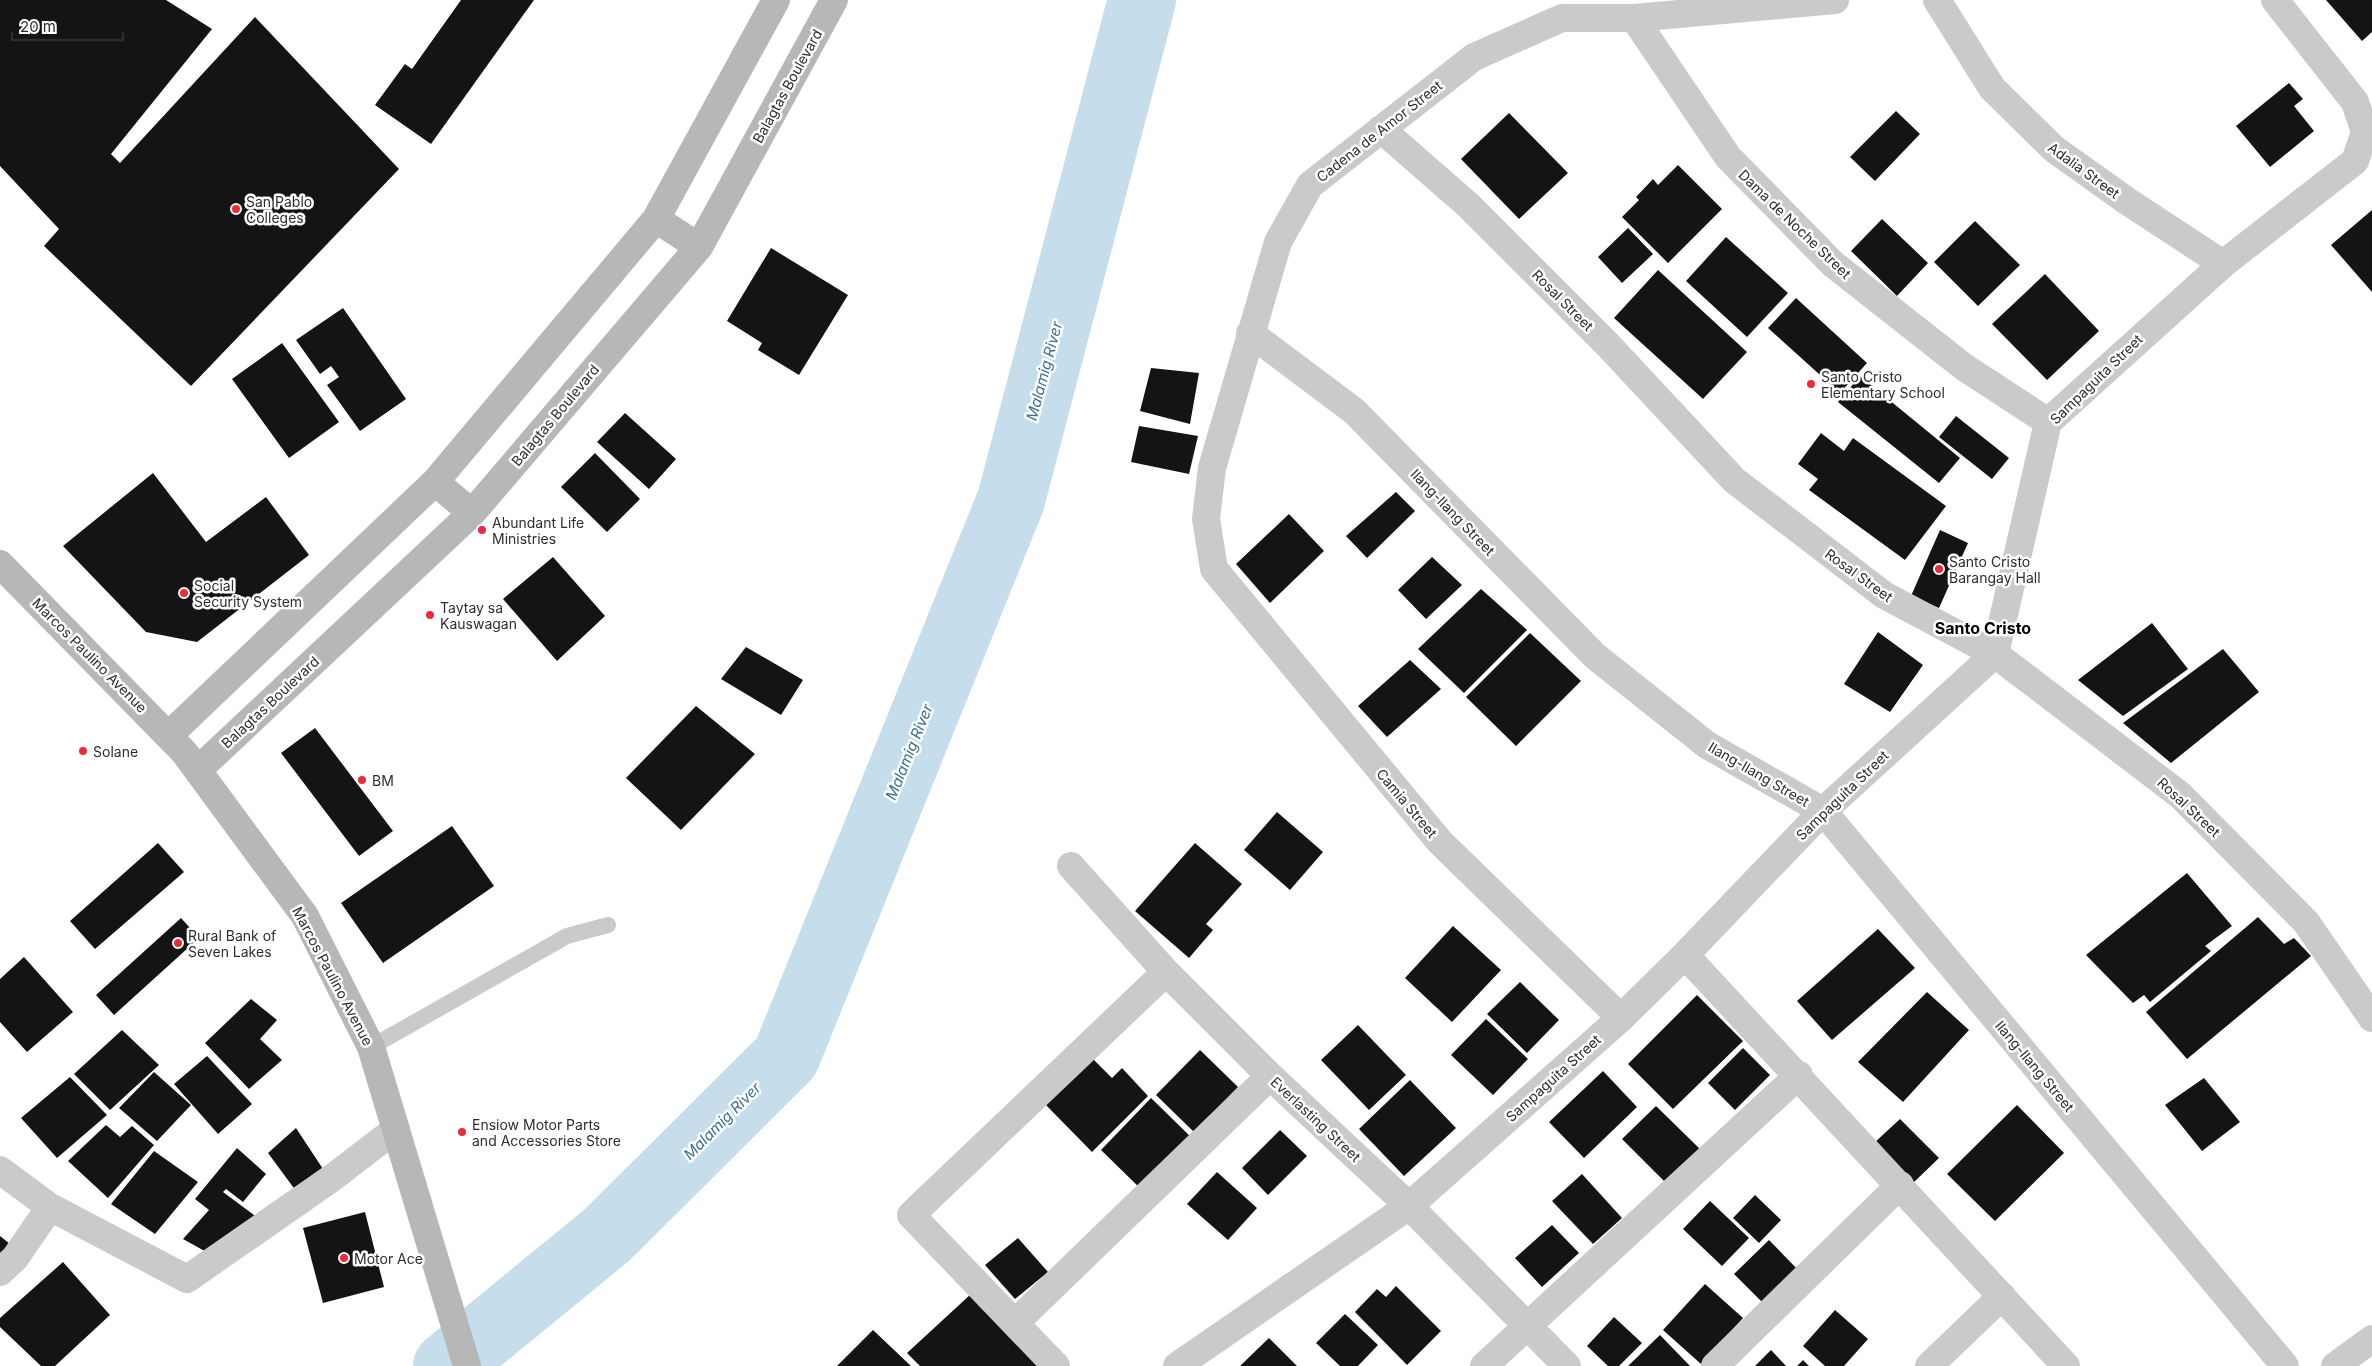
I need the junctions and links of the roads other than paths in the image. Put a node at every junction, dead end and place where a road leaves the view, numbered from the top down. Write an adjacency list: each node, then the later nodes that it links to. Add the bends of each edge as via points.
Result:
1 (776, 0): 8 (main road)
2 (834, 0): 9 (main road, Balagtas Boulevard)
3 (1835, 0): 6 (street, Cadena de Amor Street)
4 (1937, 0): 10 (street, Adalia Street, via 1992,88 2054,149)
5 (2275, 0): 10 (street, Sampaguita Street, via 2355,102 2365,132 2355,161)
6 (1634, 18): 7 (street, Cadena de Amor Street, via 1562,18 1474,57); 12 (street, Dama de Noche Street, via 1728,157 1833,264 1964,368)
7 (1381, 129): 11 (street, Cadena de Amor Street, via 1310,185 1278,242); 17 (street, Rosal Street, via 1475,212 1608,345 1734,480 1884,595)
8 (656, 219): 9 (main road); 13 (main road)
9 (699, 247): 14 (main road, Balagtas Boulevard)
10 (2223, 264): 12 (street, Sampaguita Street)
11 (1250, 333): 16 (street, Cadena de Amor Street, via 1212,468 1206,519); 20 (street, Ilang-Ilang Street, via 1354,411 1595,656 1707,745)
12 (2048, 422): 17 (street, Sampaguita Street)
13 (436, 482): 14 (main road); 18 (main road)
14 (472, 513): 19 (main road, Balagtas Boulevard)
15 (0, 564): 18 (main road, Marcos Paulino Avenue)
16 (1214, 569): 25 (street, Camia Street, via 1440,842)
17 (1995, 654): 20 (street, Sampaguita Street); 26 (street, Rosal Street, via 2180,795 2306,922)
18 (169, 735): 19 (main road, Marcos Paulino Avenue)
19 (199, 769): 27 (main road, Marcos Paulino Avenue, via 305,916)
20 (1823, 811): 23 (street, Sampaguita Street); 48 (street, Ilang-Ilang Street)
21 (1070, 866): 24 (street, Everlasting Street)
22 (608, 925): 27 (lane, via 567,936)
23 (1685, 955): 25 (street, Sampaguita Street); 28 (street)
24 (1166, 972): 29 (street, Everlasting Street); 37 (street, via 911,1215)
25 (1621, 1018): 33 (street, Sampaguita Street)
26 (2372, 1018)
27 (371, 1047): 30 (main road, Marcos Paulino Avenue)
28 (1799, 1075): 32 (street); 38 (street)
29 (1270, 1076): 33 (street, Everlasting Street); 37 (street)
30 (396, 1129): 34 (street, via 187,1279); 40 (main road, Marcos Paulino Avenue)
31 (0, 1170): 34 (street)
32 (1900, 1185): 36 (street); 45 (street)
33 (1409, 1206): 38 (street, Everlasting Street); 42 (street, Sampaguita Street)
34 (50, 1207): 35 (street, via 15,1258)
35 (0, 1272)
36 (2002, 1296): 46 (street); 47 (street)
37 (1015, 1323): 41 (street)
38 (1528, 1325): 43 (street); 44 (street, Everlasting Street)
39 (2372, 1339): 49 (street)
40 (467, 1366)
41 (1056, 1366)
42 (1177, 1366)
43 (1484, 1366)
44 (1567, 1366)
45 (1715, 1366)
46 (1929, 1366)
47 (2066, 1366)
48 (2285, 1366)
49 (2335, 1366)

